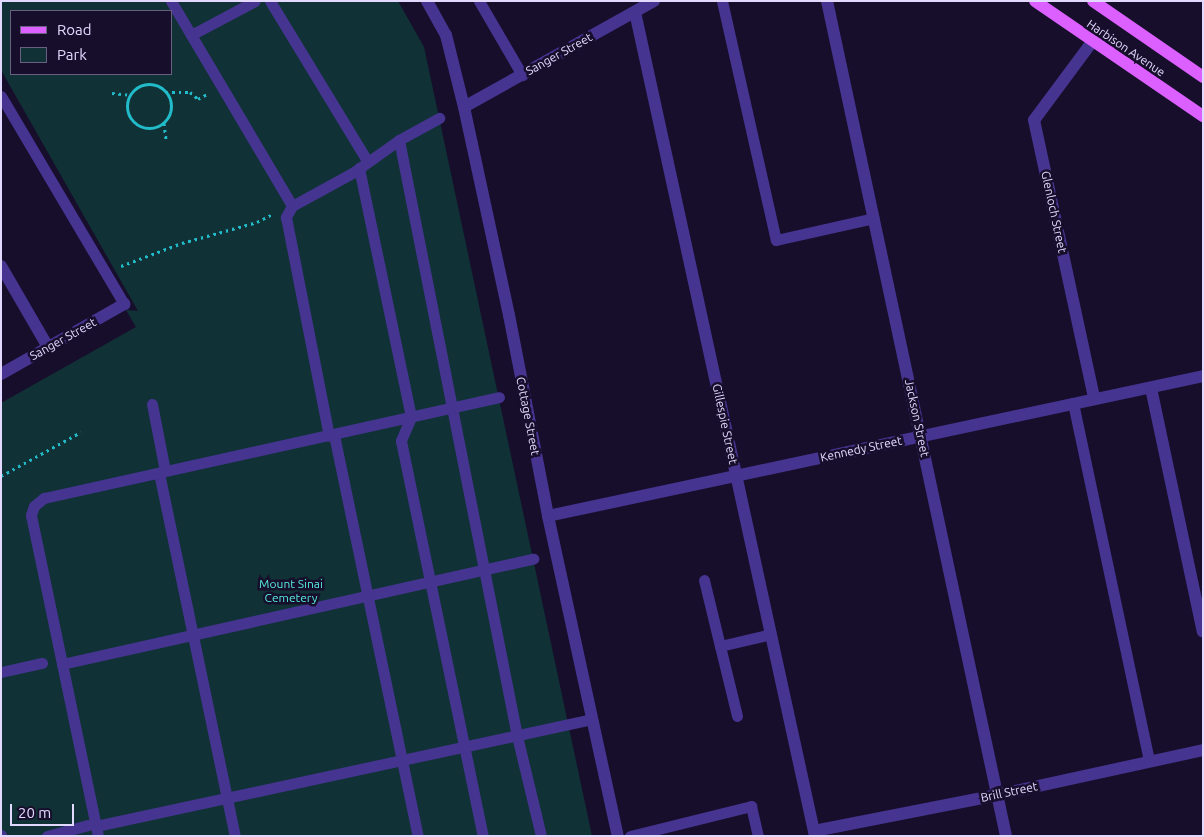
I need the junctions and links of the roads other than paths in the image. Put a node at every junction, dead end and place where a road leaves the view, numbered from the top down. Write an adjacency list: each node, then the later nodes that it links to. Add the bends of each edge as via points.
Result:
1 (171, 1): 12 (lane)
2 (255, 1): 12 (lane)
3 (427, 1): 17 (street, Cottage Street, via 446,35)
4 (479, 1): 14 (lane)
5 (654, 1): 11 (street, Sanger Street)
6 (722, 1): 23 (lane, via 776,240)
7 (827, 1): 23 (street, Jackson Street)
8 (1035, 1): 13 (main road, Harbison Avenue)
9 (1092, 1): 15 (main road, Harbison Avenue)
10 (272, 2): 21 (lane)
11 (635, 12): 14 (street, Sanger Street); 39 (street, Gillespie Street)
12 (191, 35): 22 (lane)
13 (1092, 42): 18 (main road, Harbison Avenue); 31 (street, Glenloch Street, via 1034,120)
14 (522, 75): 17 (street, Sanger Street)
15 (1203, 77)
16 (1, 96): 25 (lane)
17 (464, 107): 40 (street, Cottage Street)
18 (1203, 116)
19 (439, 118): 20 (lane)
20 (398, 140): 21 (lane); 34 (lane)
21 (364, 165): 22 (lane); 35 (lane)
22 (292, 206): 36 (lane, via 286,217)
23 (874, 218): 37 (street, Jackson Street)
24 (1, 266): 26 (street)
25 (124, 304): 26 (street, Sanger Street)
26 (48, 347): 27 (street, Sanger Street)
27 (1, 374)
28 (1203, 376): 29 (street, Kennedy Street)
29 (1151, 388): 31 (street, Kennedy Street); 46 (street)
30 (499, 397): 34 (lane)
31 (1094, 398): 32 (street, Kennedy Street)
32 (1073, 403): 37 (street, Kennedy Street); 59 (lane)
33 (152, 404): 38 (lane)
34 (451, 409): 35 (lane); 42 (lane)
35 (411, 417): 36 (lane); 44 (lane, via 401,441)
36 (332, 435): 38 (lane); 45 (lane)
37 (920, 436): 39 (street, Kennedy Street); 60 (street, Jackson Street)
38 (162, 472): 48 (lane); 51 (lane, via 44,498 34,506 31,515)
39 (736, 476): 40 (street, Kennedy Street); 47 (street, Gillespie Street)
40 (548, 516): 54 (street, Cottage Street)
41 (533, 559): 42 (lane)
42 (484, 571): 44 (lane); 55 (lane)
43 (704, 580): 49 (lane)
44 (431, 584): 45 (lane); 56 (lane)
45 (369, 596): 48 (lane); 58 (lane)
46 (1203, 632)
47 (771, 634): 49 (lane); 63 (street, Gillespie Street)
48 (193, 636): 51 (lane); 61 (lane)
49 (720, 646): 53 (lane)
50 (42, 662): 52 (lane)
51 (62, 664): 62 (lane)
52 (1, 672)
53 (737, 716)
54 (592, 719): 55 (lane); 69 (street, Cottage Street)
55 (517, 736): 56 (lane); 68 (lane)
56 (465, 747): 58 (lane); 67 (lane)
57 (1203, 750): 59 (street, Brill Street)
58 (403, 759): 61 (lane); 66 (lane)
59 (1149, 762): 60 (street, Brill Street)
60 (997, 795): 63 (street, Brill Street); 72 (street, Jackson Street)
61 (227, 797): 62 (lane); 65 (lane)
62 (94, 829): 64 (lane)
63 (815, 833)
64 (47, 836)
65 (235, 836)
66 (418, 836)
67 (483, 836)
68 (540, 836)
69 (618, 836)
70 (630, 836): 71 (lane, via 751,806)
71 (758, 836)
72 (1006, 836)

